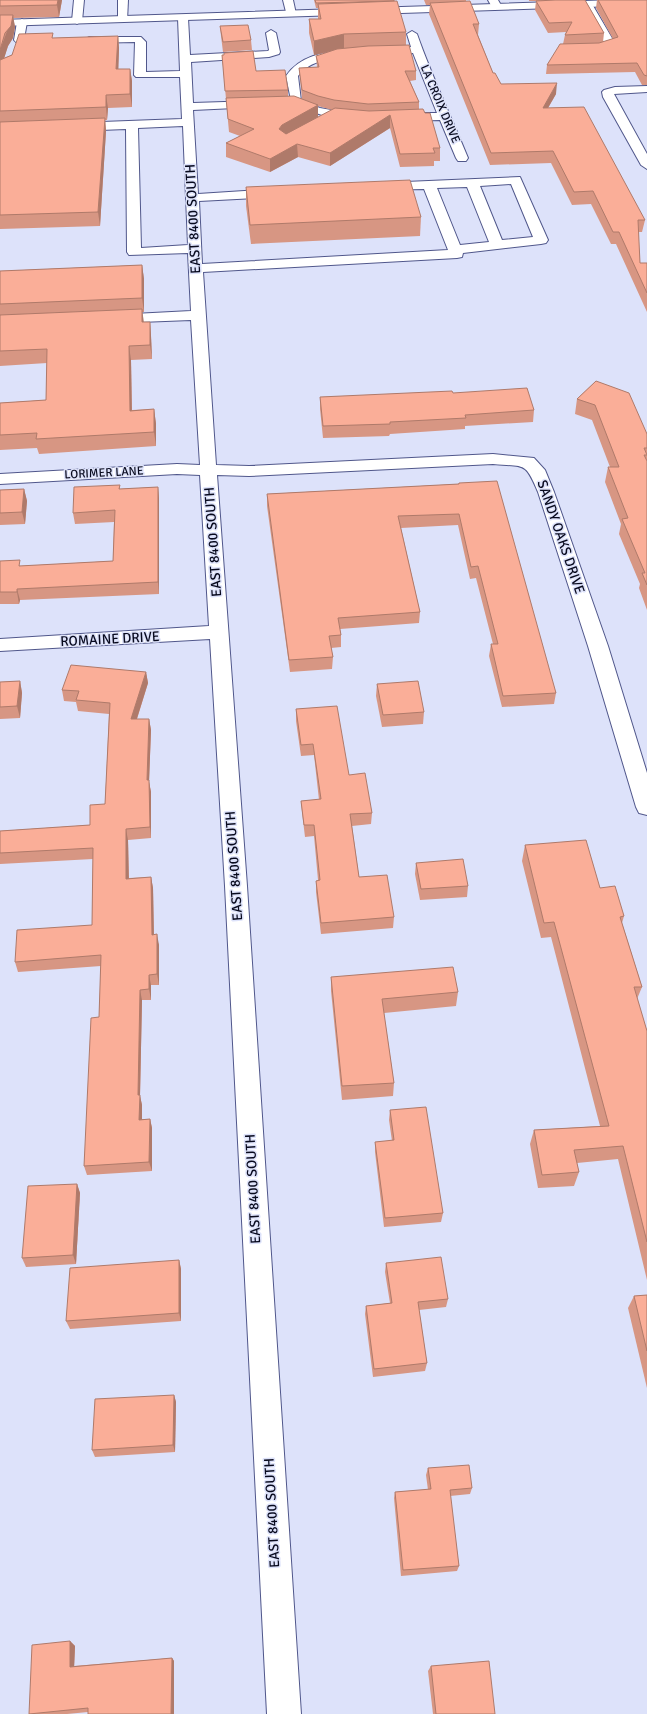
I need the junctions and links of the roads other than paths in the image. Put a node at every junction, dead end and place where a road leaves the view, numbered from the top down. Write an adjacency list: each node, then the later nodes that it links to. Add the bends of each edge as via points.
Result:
1 (78, 0): 11 (street)
2 (123, 0): 10 (street)
3 (288, 0): 8 (street)
4 (633, 1): 5 (street); 7 (street)
5 (647, 2)
6 (495, 4): 7 (street); 8 (street)
7 (587, 4): 19 (street, via 611,44 605,47)
8 (291, 14): 9 (street)
9 (183, 18): 10 (street); 24 (street, EAST 8400 SOUTH)
10 (122, 19): 11 (street)
11 (77, 21): 12 (street)
12 (22, 22): 13 (street); 16 (street)
13 (0, 23)
14 (271, 33): 24 (street, via 276,52)
15 (412, 34): 20 (street, LA CROIX DRIVE)
16 (19, 40): 18 (street, via 23,43); 21 (street)
17 (77, 41): 24 (street, via 137,39 141,42 140,75)
18 (54, 42)
19 (577, 48)
20 (417, 50): 22 (street); 31 (street, LA CROIX DRIVE)
21 (12, 52)
22 (373, 52)
23 (357, 53): 27 (street, via 321,57 299,67 292,76)
24 (185, 66): 29 (street, EAST 8400 SOUTH)
25 (647, 89): 38 (street, via 608,92)
26 (281, 103): 27 (street)
27 (296, 103): 30 (street, via 317,112)
28 (265, 104): 29 (street)
29 (187, 114): 35 (street); 43 (street, EAST 8400 SOUTH)
30 (334, 115): 32 (street); 34 (street)
31 (446, 116): 33 (street); 37 (street, LA CROIX DRIVE)
32 (366, 118)
33 (388, 118)
34 (320, 123)
35 (132, 125): 36 (street); 46 (street, via 134,252)
36 (63, 127)
37 (462, 158)
38 (647, 165)
39 (472, 183): 40 (street); 44 (street); 44 (street, via 516,180 541,240)
40 (429, 185): 41 (street); 45 (street)
41 (366, 188)
42 (287, 193): 43 (street)
43 (192, 198): 46 (street, EAST 8400 SOUTH)
44 (497, 245): 45 (street)
45 (455, 250): 46 (street, via 457,254)
46 (195, 258): 47 (street, EAST 8400 SOUTH)
47 (198, 315): 48 (street); 49 (street, EAST 8400 SOUTH)
48 (103, 320)
49 (208, 470): 50 (street, LORIMER LANE, via 177,469); 51 (street, EAST 8400 SOUTH); 53 (street, SANDY OAKS DRIVE, via 249,471 493,459 528,462 537,470 546,492 598,646)
50 (0, 479)
51 (220, 632): 52 (street, ROMAINE DRIVE); 54 (street, EAST 8400 SOUTH)
52 (0, 645)
53 (647, 807)
54 (284, 1714)

